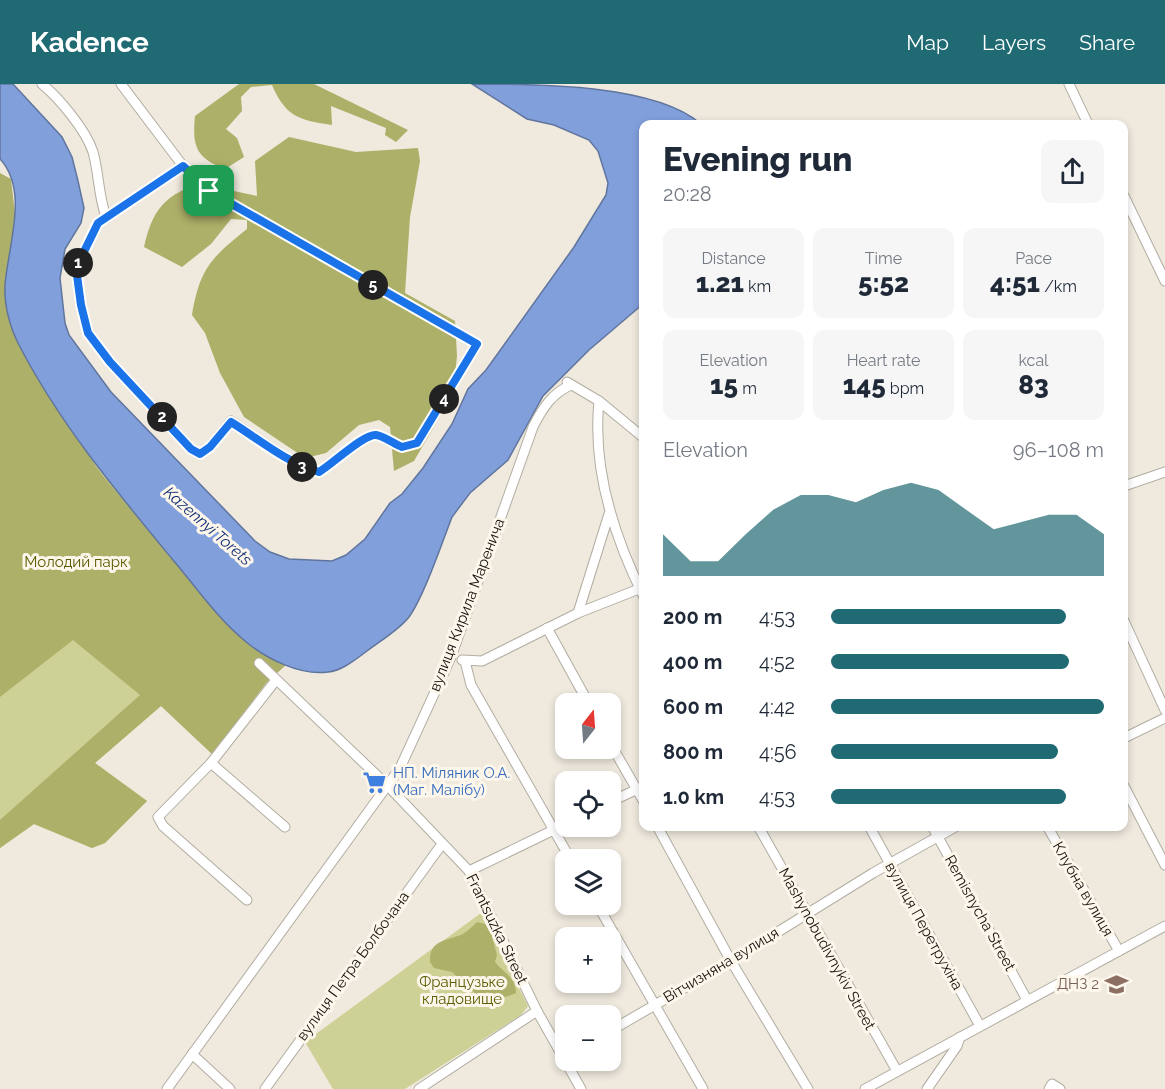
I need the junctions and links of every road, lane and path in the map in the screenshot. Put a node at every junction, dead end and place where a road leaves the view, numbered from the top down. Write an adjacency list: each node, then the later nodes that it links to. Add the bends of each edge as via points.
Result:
1 (42, 84): 7 (street, via 62,100 92,150 98,195)
2 (121, 84): 5 (street)
3 (1069, 84): 4 (street)
4 (1086, 120)
5 (183, 166): 7 (street); 7 (street, via 209,191 477,344 417,443 402,447 378,435 369,436 319,472 290,460 231,422 200,454 191,449 110,362 86,327 76,268 93,229)
6 (1128, 204): 8 (street)
7 (106, 217)
8 (1165, 281)
9 (599, 401): 10 (street); 13 (street, via 596,429); 19 (street, вулиця Кирила Маренича, via 568,383 543,408)
10 (639, 434)
11 (1165, 472): 12 (street)
12 (1128, 485)
13 (609, 514): 14 (street); 16 (street)
14 (639, 584)
15 (639, 592): 16 (street)
16 (578, 613): 17 (street)
17 (547, 628): 20 (street, via 482,661); 23 (street)
18 (1128, 630): 24 (street)
19 (451, 657): 20 (street); 29 (street, вулиця Кирила Маренича, via 400,768)
20 (465, 661): 35 (street, via 471,685)
21 (259, 663): 22 (street, Frantsuzka Street)
22 (276, 680): 28 (street); 29 (street, Frantsuzka Street)
23 (583, 693)
24 (1165, 710)
25 (1165, 718): 26 (street)
26 (1128, 736)
27 (621, 759): 30 (street)
28 (211, 763): 34 (street); 48 (street, via 158,817 163,826)
29 (387, 785): 43 (street, Frantsuzka Street); 61 (street, вулиця Кирила Маренича)
30 (639, 786)
31 (639, 788): 33 (street)
32 (1128, 794): 46 (street)
33 (621, 797)
34 (285, 827)
35 (554, 830): 44 (street); 47 (street)
36 (660, 831): 53 (street)
37 (761, 831): 49 (street, Mashynobudivnykiv Street)
38 (871, 831): 45 (street, вулиця Перетрухіна)
39 (934, 831): 42 (street, Remisnycha Street)
40 (949, 831): 42 (street, Вітчизняна вулиця)
41 (1050, 831): 52 (street, Клубна вулиця)
42 (938, 838): 45 (street, Вітчизняна вулиця); 54 (street, Remisnycha Street)
43 (442, 844): 47 (street, Frantsuzka Street); 66 (street, вулиця Петра Болбочана)
44 (565, 849)
45 (890, 864): 49 (street, Вітчизняна вулиця); 58 (street, вулиця Перетрухіна)
46 (1165, 865)
47 (469, 871): 56 (street, Frantsuzka Street)
48 (247, 900)
49 (807, 913): 53 (street, Вітчизняна вулиця); 63 (street, Mashynobudivnykiv Street)
50 (603, 915): 55 (street)
51 (1165, 926): 52 (street)
52 (1119, 951): 54 (street)
53 (731, 962): 55 (street, Вітчизняна вулиця); 70 (street)
54 (1027, 1000): 58 (street)
55 (654, 1005): 57 (street, Вітчизняна вулиця); 69 (street)
56 (537, 1011): 60 (street, Frantsuzka Street); 67 (street)
57 (621, 1024)
58 (980, 1026): 59 (street)
59 (960, 1037): 63 (street); 72 (street)
60 (555, 1042)
61 (192, 1054): 64 (street, вулиця Кирила Маренича); 65 (street)
62 (571, 1071): 68 (street, Frantsuzka Street)
63 (897, 1071): 71 (street)
64 (167, 1089)
65 (230, 1089)
66 (265, 1089)
67 (419, 1089)
68 (581, 1089)
69 (703, 1089)
70 (808, 1089)
71 (865, 1089)
72 (927, 1089)
73 (1049, 1089): 74 (street, via 1052,1084)
74 (1060, 1089)

